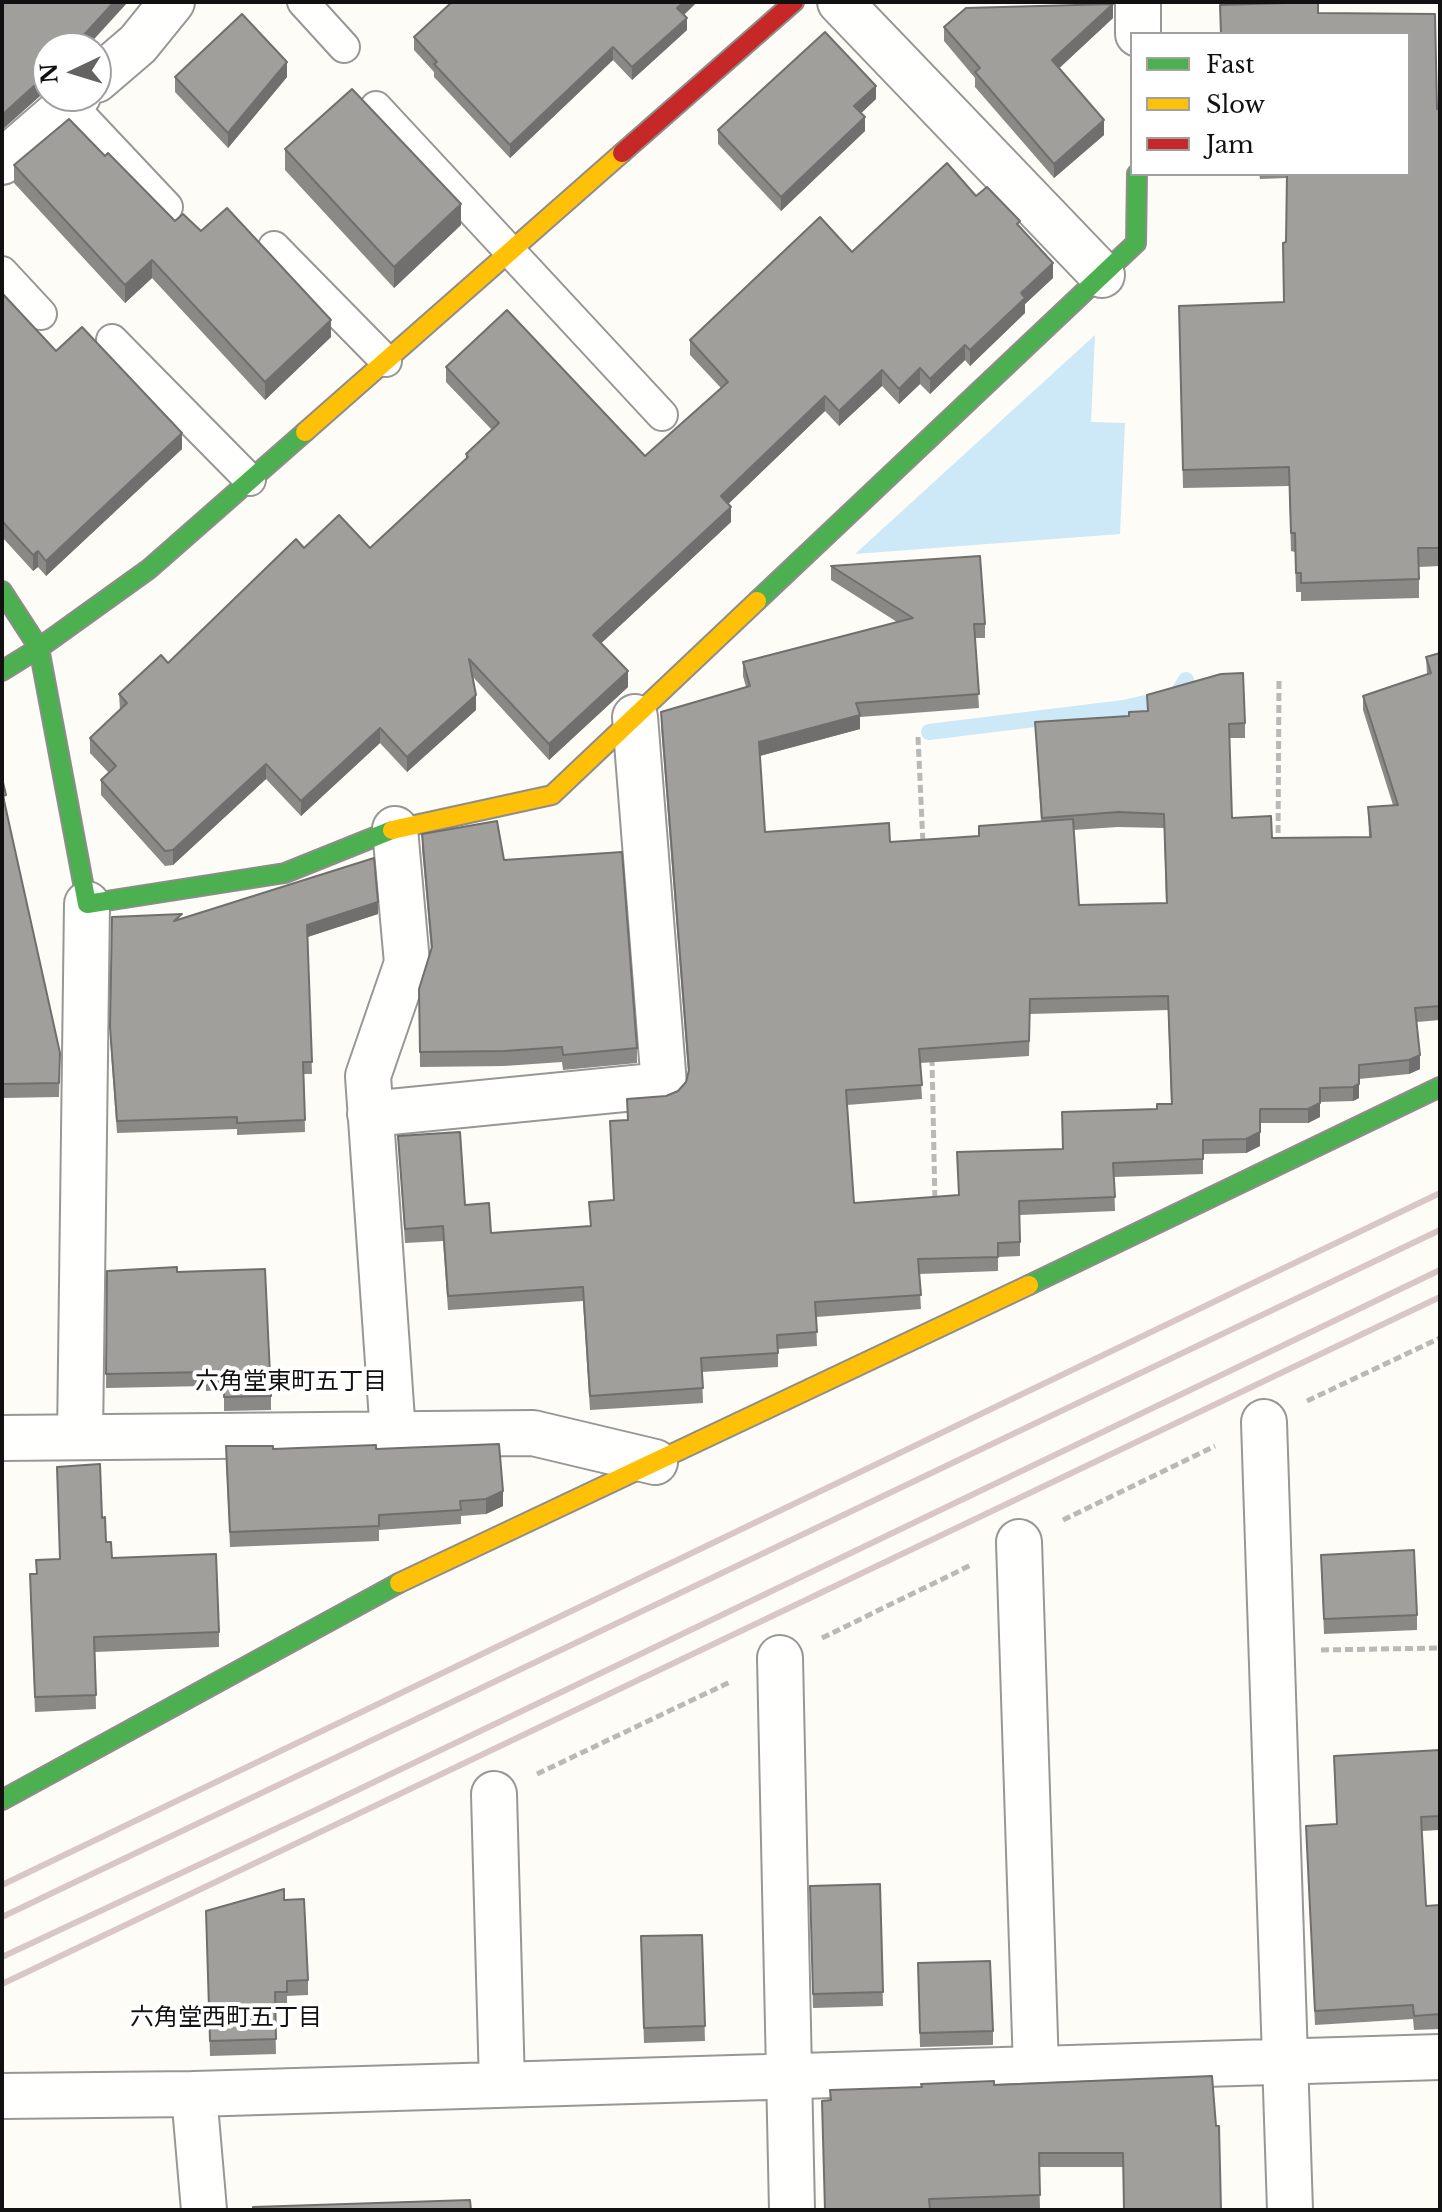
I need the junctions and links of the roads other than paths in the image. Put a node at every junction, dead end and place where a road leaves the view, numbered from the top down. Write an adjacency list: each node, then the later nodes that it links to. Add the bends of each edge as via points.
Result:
1 (172, 2): 8 (street)
2 (303, 2): 7 (lane)
3 (794, 2): 16 (street)
4 (840, 2): 18 (street)
5 (1138, 2): 6 (street)
6 (1138, 32)
7 (344, 47)
8 (112, 66)
9 (376, 107): 16 (lane)
10 (59, 112): 12 (street)
11 (95, 112): 14 (lane)
12 (2, 162)
13 (1137, 176): 18 (street, via 1136,243)
14 (167, 207)
15 (274, 247): 21 (lane)
16 (510, 252): 21 (street); 22 (lane)
17 (2, 272): 19 (lane)
18 (1102, 275): 27 (street)
19 (41, 314)
20 (112, 340): 23 (lane)
21 (386, 361): 23 (street)
22 (662, 415)
23 (250, 480): 25 (street, via 149,569)
24 (2, 591): 25 (street)
25 (39, 648): 26 (street); 29 (street)
26 (2, 671)
27 (635, 717): 28 (street, via 552,795); 31 (street, via 664,1085)
28 (395, 829): 29 (street, via 285,873); 31 (street, via 407,963 368,1076)
29 (87, 904): 34 (street)
30 (1440, 1087): 36 (street)
31 (370, 1114): 33 (street)
32 (1264, 1422): 42 (street)
33 (393, 1434): 34 (street); 36 (street, via 533,1433)
34 (80, 1437): 35 (street)
35 (2, 1438)
36 (655, 1462): 40 (street, via 406,1579)
37 (1019, 1542): 43 (street)
38 (780, 1658): 44 (street)
39 (494, 1794): 45 (street)
40 (2, 1800)
41 (1440, 2057): 42 (street)
42 (1285, 2062): 43 (street); 50 (street)
43 (1036, 2069): 44 (street)
44 (788, 2077): 45 (street); 49 (street)
45 (502, 2085): 46 (street)
46 (194, 2094): 47 (street); 48 (street)
47 (2, 2096)
48 (204, 2210)
49 (792, 2210)
50 (1290, 2210)

